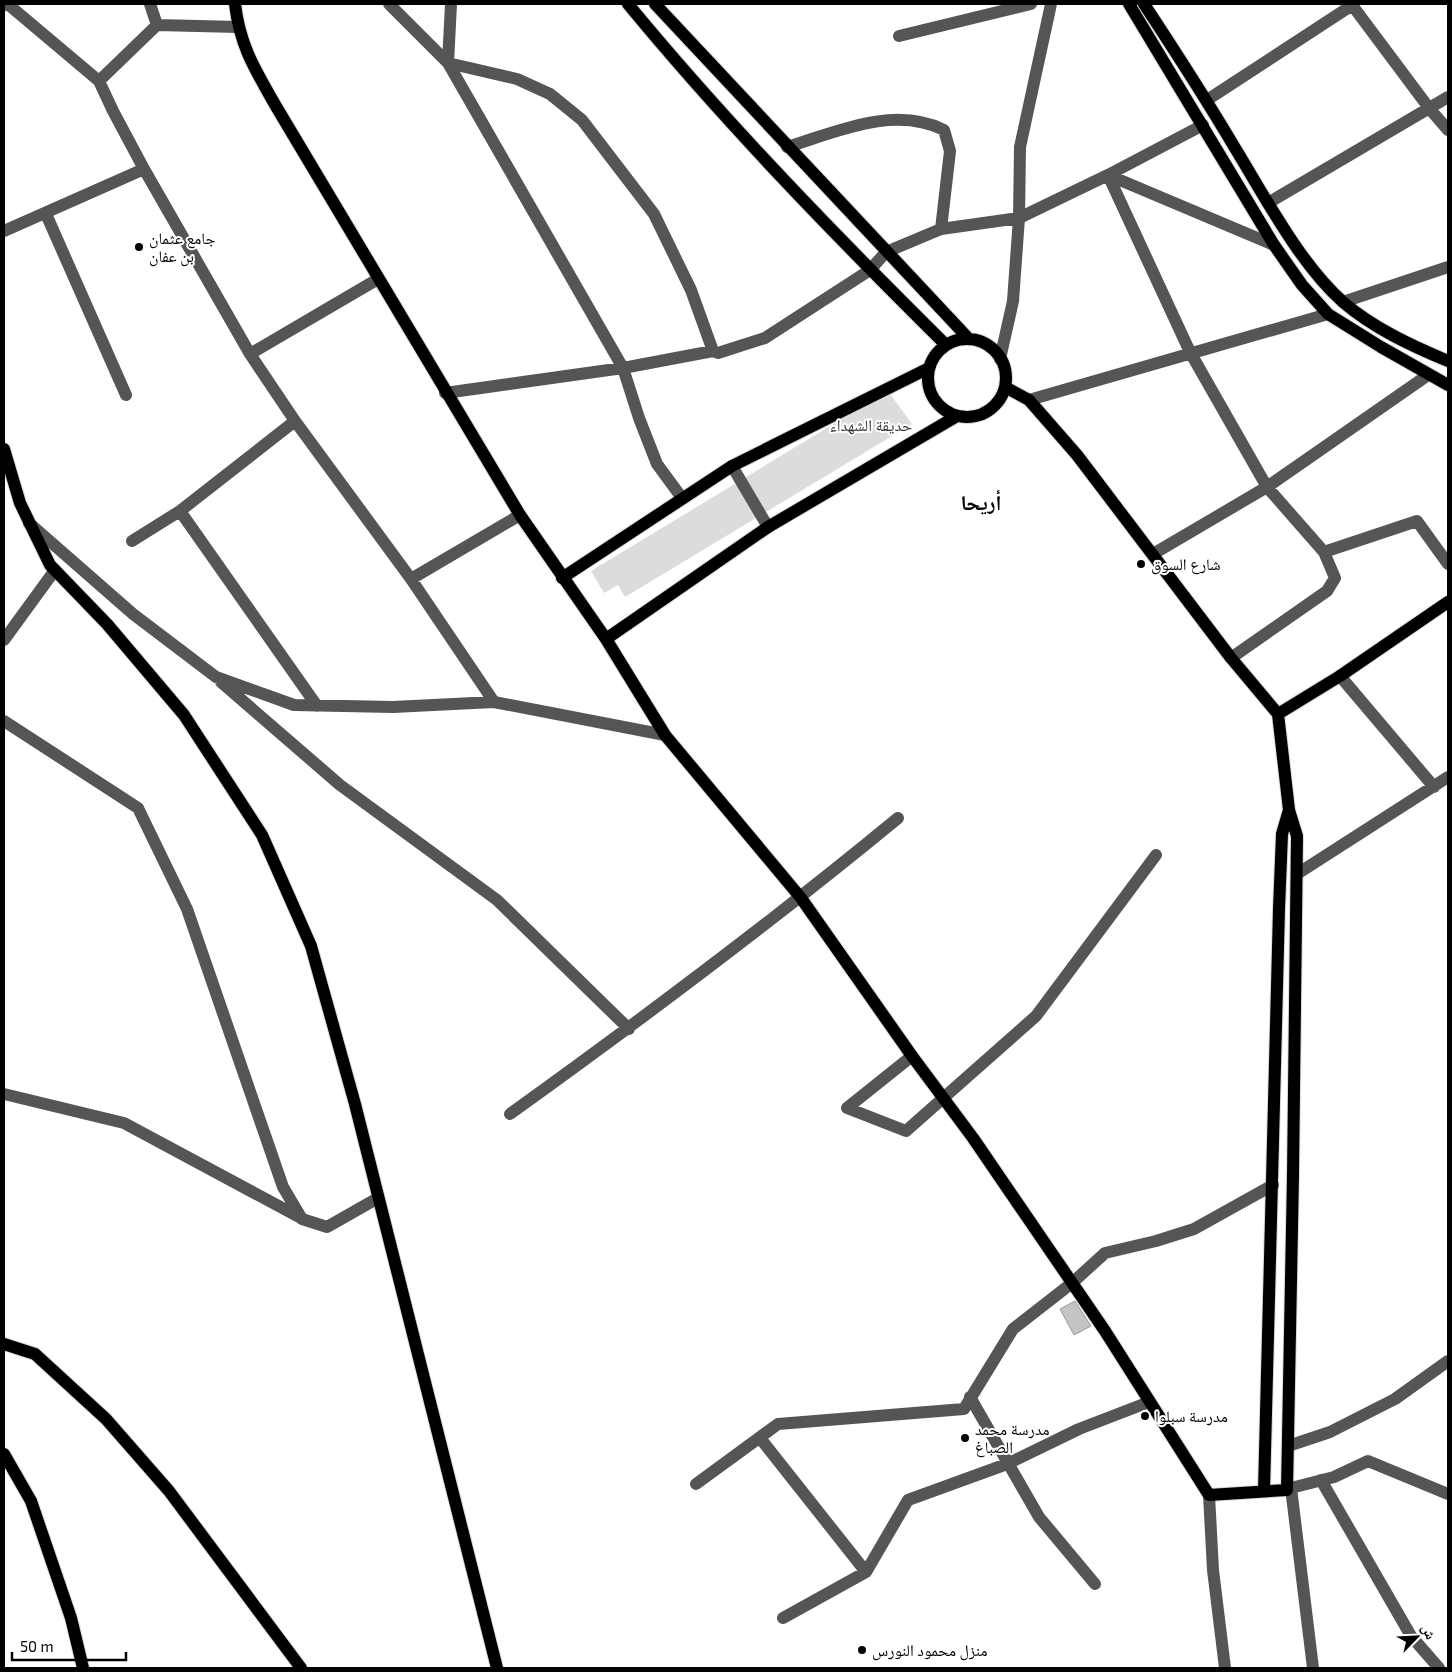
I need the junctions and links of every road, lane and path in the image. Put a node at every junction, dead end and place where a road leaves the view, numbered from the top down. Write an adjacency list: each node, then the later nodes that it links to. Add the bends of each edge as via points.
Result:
1 (4, 4): 17 (street)
2 (150, 4): 13 (street)
3 (235, 4): 14 (main road)
4 (389, 4): 16 (street)
5 (451, 4): 16 (street)
6 (628, 4): 35 (main road, via 824,224)
7 (656, 4): 24 (main road)
8 (1031, 4): 15 (street)
9 (1051, 4): 29 (street, via 1020,147)
10 (1129, 4): 22 (main road)
11 (1144, 4): 19 (main road)
12 (1353, 4): 19 (street); 21 (street)
13 (157, 25): 14 (street); 17 (street)
14 (238, 27): 36 (main road, via 247,56)
15 (899, 36)
16 (448, 63): 41 (street, via 517,79 550,94 582,120 654,214 691,290); 46 (street)
17 (100, 81): 25 (street)
18 (1448, 97): 21 (street)
19 (1207, 100): 27 (main road)
20 (1448, 106): 21 (street)
21 (1429, 108): 23 (street); 27 (street)
22 (1203, 125): 26 (street); 32 (main road)
23 (1448, 130)
24 (787, 147): 30 (street, via 876,120 930,123 944,130 950,151); 33 (main road)
25 (144, 169): 28 (street); 43 (street)
26 (1108, 175): 29 (street); 32 (street); 42 (street)
27 (1268, 203): 37 (main road, via 1316,274)
28 (46, 214): 31 (street); 52 (street)
29 (1019, 218): 30 (street); 44 (street, via 1013,301)
30 (941, 228): 33 (street)
31 (4, 231)
32 (1274, 245): 38 (main road, via 1302,285)
33 (886, 252): 35 (street); 39 (main road)
34 (1448, 267): 37 (street)
35 (870, 270): 40 (main road); 41 (street, via 765,338 718,353)
36 (378, 279): 43 (street); 51 (main road)
37 (1343, 302): 45 (main road, via 1359,315)
38 (1328, 314): 42 (street); 48 (main road)
39 (969, 340): 40 (main road); 44 (main road, via 985,343)
40 (946, 345): 47 (main road, via 933,358)
41 (714, 351): 46 (street)
42 (1190, 352): 53 (street); 58 (street)
43 (250, 354): 55 (street)
44 (1000, 358): 50 (main road, via 1006,375)
45 (1448, 361)
46 (623, 368): 51 (street); 59 (street, via 657,464)
47 (929, 368): 54 (main road, via 928,380 937,403); 57 (main road)
48 (1428, 375): 49 (main road); 58 (street)
49 (1448, 385)
50 (1005, 387): 53 (main road); 54 (main road, via 992,408 975,416)
51 (445, 393): 61 (main road)
52 (126, 395)
53 (1029, 400): 66 (main road, via 1077,455)
54 (957, 416): 63 (main road)
55 (295, 422): 60 (street); 70 (street)
56 (4, 449): 62 (main road)
57 (732, 466): 59 (main road); 63 (street)
58 (1267, 487): 65 (street); 66 (street)
59 (682, 498): 69 (main road)
60 (180, 511): 64 (street); 78 (street)
61 (520, 515): 69 (main road); 70 (street)
62 (29, 523): 68 (main road); 76 (street, via 133,614)
63 (768, 527): 72 (main road)
64 (132, 541)
65 (1324, 552): 67 (street, via 1417,521); 74 (street, via 1335,578 1327,591)
66 (1153, 554): 74 (main road)
67 (1448, 564)
68 (55, 570): 73 (street); 95 (main road, via 107,624 184,715 262,835 311,946)
69 (562, 578): 72 (main road)
70 (411, 579): 77 (street)
71 (1448, 602): 75 (main road)
72 (606, 639): 81 (main road)
73 (4, 640)
74 (1230, 658): 79 (main road)
75 (1340, 676): 79 (main road); 83 (street)
76 (216, 677): 78 (street, via 294,706); 89 (street, via 340,786 496,900)
77 (494, 702): 78 (street, via 393,707); 81 (street)
78 (318, 706)
79 (1278, 714): 84 (main road)
80 (4, 721): 96 (street, via 138,808 187,908 283,1187)
81 (665, 735): 88 (main road)
82 (1448, 777): 83 (street)
83 (1434, 786): 87 (street)
84 (1289, 810): 87 (main road, via 1297,836); 94 (main road, via 1282,834)
85 (898, 818): 88 (street)
86 (1156, 855): 92 (street, via 1036,1016)
87 (1297, 874): 103 (main road)
88 (801, 898): 89 (street); 90 (main road)
89 (629, 1029): 93 (street)
90 (912, 1056): 92 (main road); 92 (street, via 847,1108 906,1131)
91 (4, 1094): 96 (street, via 124,1123)
92 (944, 1100): 97 (main road)
93 (510, 1114)
94 (1274, 1185): 97 (street, via 1194,1229 1105,1253); 109 (main road)
95 (378, 1198): 96 (street, via 327,1227); 117 (main road)
96 (302, 1218)
97 (1072, 1283): 100 (street, via 1013,1328); 101 (main road)
98 (4, 1344): 116 (main road, via 35,1354 106,1419 169,1490)
99 (1448, 1361): 103 (street, via 1396,1400 1330,1432)
100 (970, 1397): 102 (street, via 964,1408 778,1424); 105 (street)
101 (1149, 1402): 105 (street, via 1078,1430); 111 (main road)
102 (760, 1438): 107 (street); 112 (street)
103 (1288, 1446): 108 (main road)
104 (4, 1454): 115 (main road, via 31,1501 71,1618)
105 (1007, 1464): 112 (street, via 908,1500); 113 (street, via 1039,1517)
106 (1321, 1480): 108 (street); 110 (street, via 1368,1461); 120 (street, via 1411,1636)
107 (696, 1484)
108 (1289, 1489): 109 (main road); 119 (street)
109 (1264, 1491): 111 (main road)
110 (1448, 1494)
111 (1210, 1495): 118 (street, via 1213,1570)
112 (866, 1572): 114 (street)
113 (1095, 1584)
114 (783, 1618)
115 (83, 1668)
116 (301, 1668)
117 (497, 1668)
118 (1225, 1668)
119 (1313, 1668)
120 (1439, 1668)

